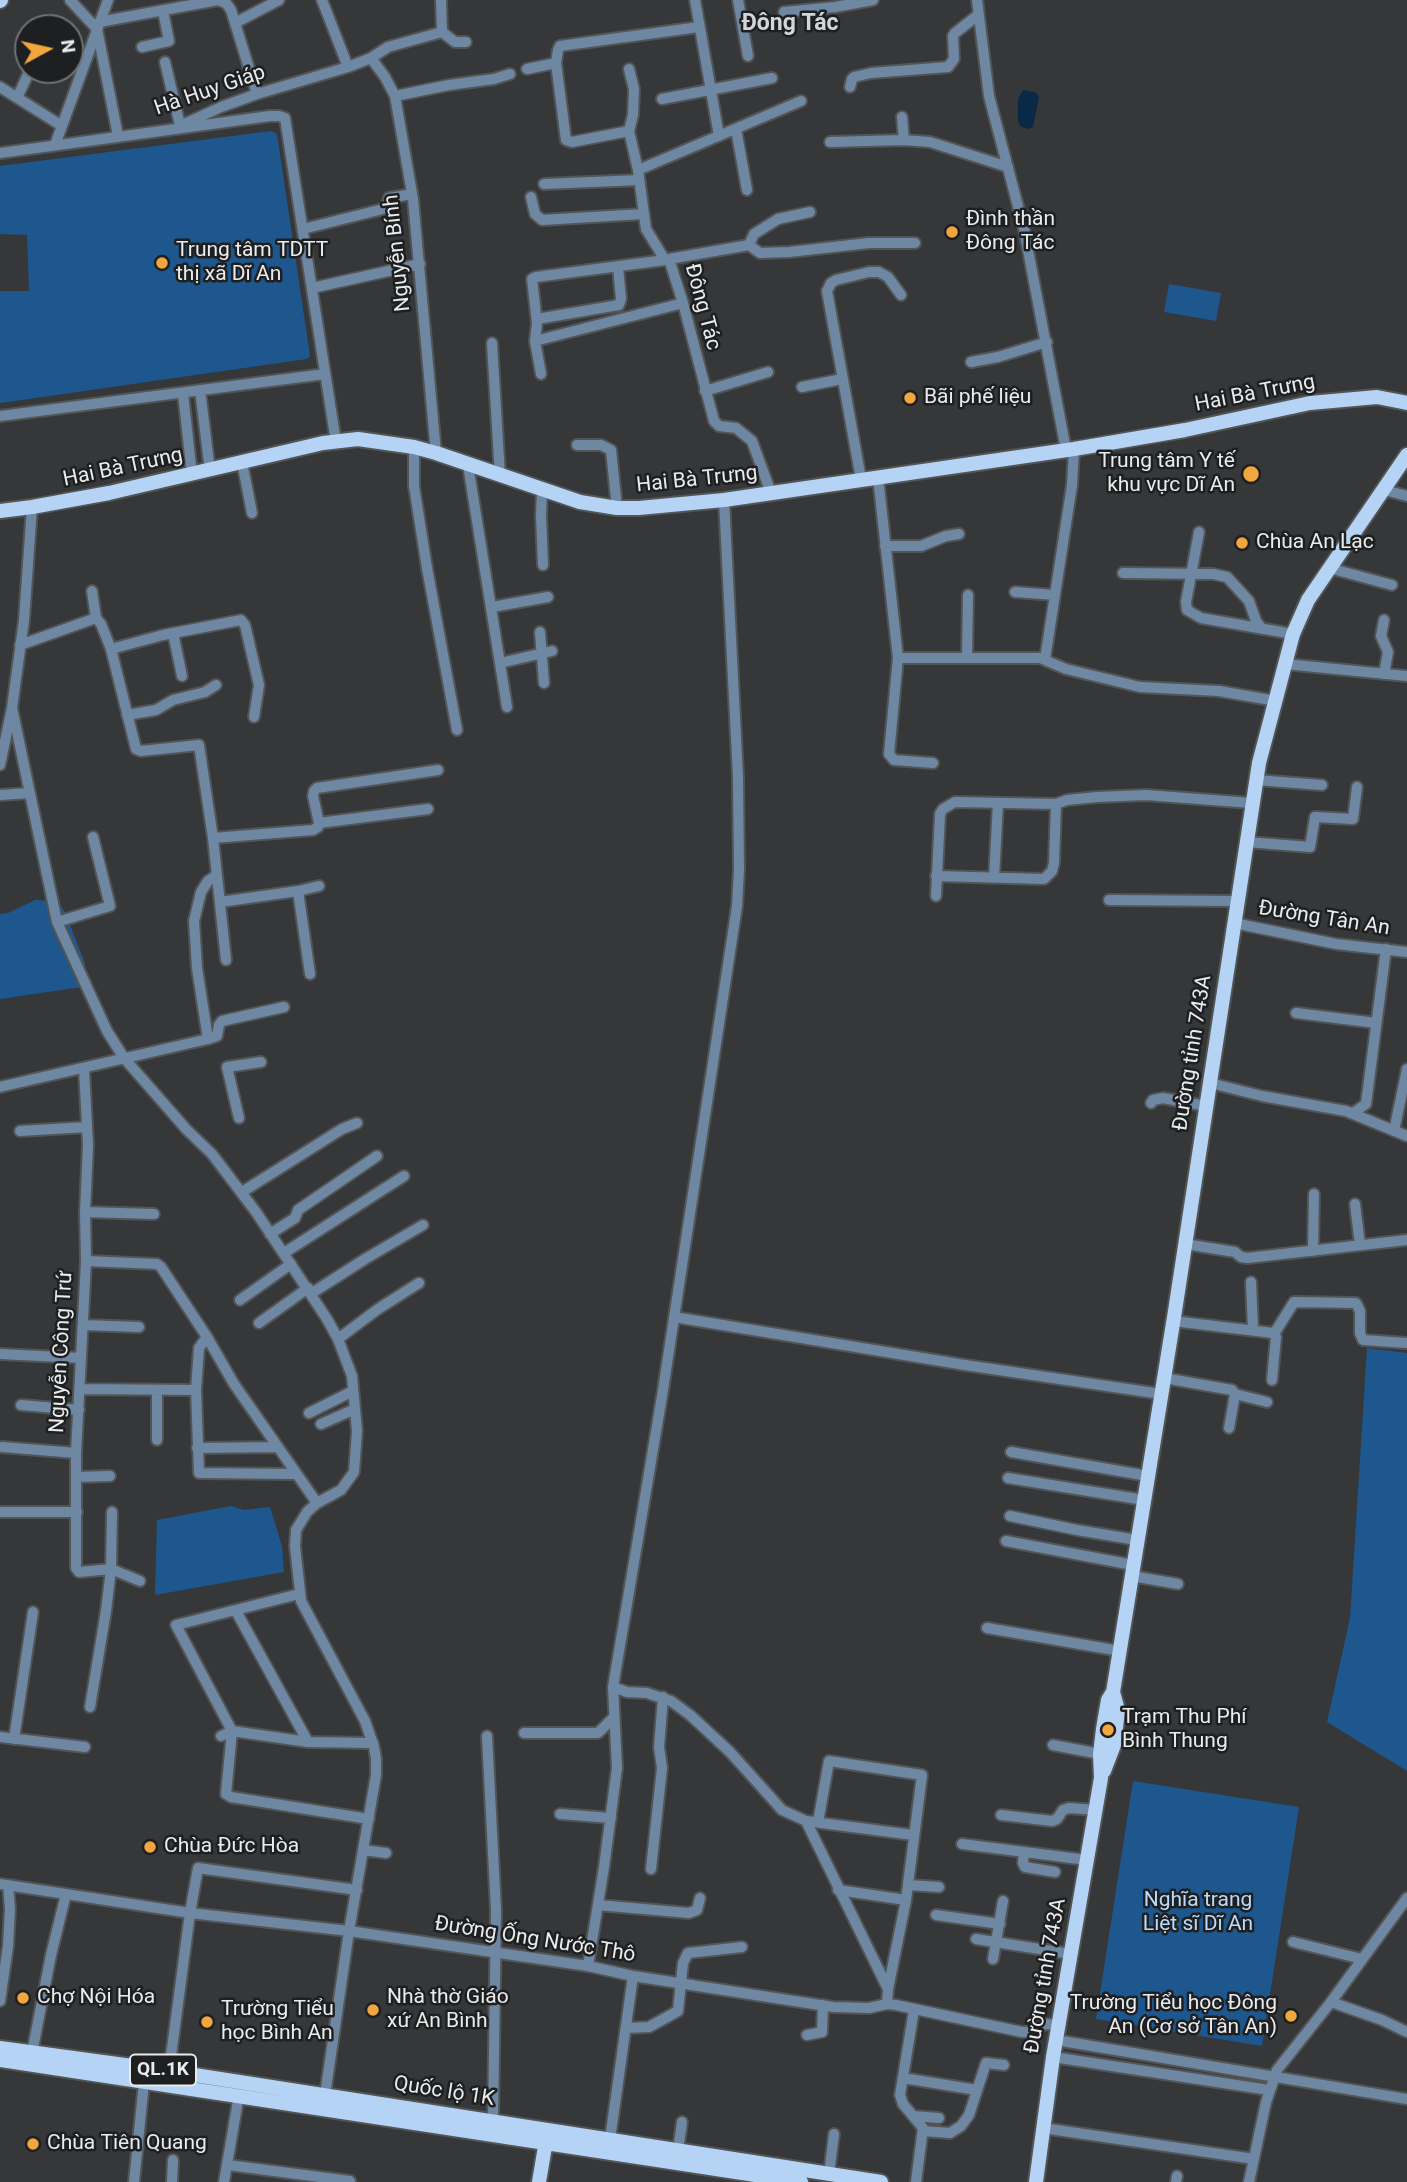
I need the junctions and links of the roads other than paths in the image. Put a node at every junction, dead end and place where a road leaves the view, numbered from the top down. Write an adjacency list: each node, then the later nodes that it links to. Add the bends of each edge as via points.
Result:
1 (70, 0): 14 (street)
2 (108, 0): 14 (street)
3 (279, 0): 13 (street)
4 (322, 0): 23 (street)
5 (441, 0): 16 (street)
6 (695, 0): 15 (street)
7 (738, 0): 19 (street)
8 (873, 0): 11 (street)
9 (977, 0): 12 (street)
10 (163, 11): 13 (street, via 218,0 226,3); 14 (street); 18 (street, via 174,40)
11 (784, 12)
12 (978, 15): 30 (street, via 953,36 954,58 948,66 871,73 854,77); 48 (street, via 989,96)
13 (235, 23): 32 (street)
14 (98, 26): 38 (street); 42 (street)
15 (699, 27): 22 (street, via 561,46); 31 (street)
16 (442, 32): 17 (street, via 455,42); 20 (street, via 388,47)
17 (466, 42)
18 (142, 47)
19 (748, 56)
20 (371, 58): 23 (street); 33 (street, Nguyễn Bính)
21 (165, 62): 39 (street)
22 (556, 63): 24 (street); 41 (street, via 566,140)
23 (348, 67): 32 (street, Hà Huy Giáp)
24 (527, 69)
25 (629, 69): 41 (street, via 634,89)
26 (510, 74): 33 (street)
27 (772, 78): 31 (street)
28 (24, 84): 34 (street)
29 (0, 87): 34 (street)
30 (850, 87)
31 (711, 90): 35 (street); 43 (street)
32 (257, 94): 39 (street, Hà Huy Giáp)
33 (395, 96): 52 (street, Nguyễn Bính)
34 (17, 98): 38 (street)
35 (662, 99)
36 (801, 101): 40 (street)
37 (902, 117): 44 (street)
38 (62, 126): 46 (street)
39 (177, 127): 42 (street, Hà Huy Giáp); 56 (street, via 285,118)
40 (736, 129): 43 (street); 51 (street)
41 (629, 131): 49 (street, Đông Tác)
42 (118, 136): 46 (street, Hà Huy Giáp)
43 (719, 136): 49 (street)
44 (904, 140): 45 (street); 48 (street, via 930,142)
45 (831, 142)
46 (55, 145): 47 (street, Hà Huy Giáp)
47 (0, 153)
48 (1008, 167): 67 (street)
49 (638, 175): 50 (street); 55 (street, Đông Tác)
50 (544, 184)
51 (747, 190)
52 (412, 194): 56 (street, via 389,198 383,209); 60 (street, Nguyễn Bính)
53 (531, 197): 55 (street, via 535,214 542,220)
54 (810, 212): 58 (street, via 778,219 754,233)
55 (643, 214): 59 (street, Đông Tác, via 646,229)
56 (303, 229): 62 (street)
57 (915, 243): 58 (street, via 760,253)
58 (749, 245): 59 (street)
59 (667, 259): 61 (street); 64 (street, Đông Tác)
60 (419, 264): 62 (street); 84 (street, Nguyễn Bính)
61 (618, 267): 65 (street, via 619,305); 65 (street, via 532,279)
62 (312, 288): 71 (street)
63 (901, 295): 73 (street, via 879,272 831,283 827,291)
64 (682, 303): 66 (street); 76 (street, Đông Tác)
65 (537, 318): 66 (street)
66 (535, 341): 72 (street)
67 (1047, 342): 69 (street); 83 (street)
68 (492, 343): 90 (street)
69 (971, 362)
70 (768, 372): 76 (street)
71 (325, 374): 75 (street); 80 (street)
72 (541, 374)
73 (842, 379): 74 (street); 92 (street)
74 (802, 387)
75 (200, 390): 77 (street); 88 (street)
76 (705, 391): 95 (street, Đông Tác, via 714,422 736,428 752,441)
77 (183, 393): 79 (street); 89 (street)
78 (1407, 402): 83 (main road, Hai Bà Trưng, via 1377,397 1310,403)
79 (0, 416)
80 (336, 442): 82 (main road, Hai Bà Trưng, via 358,439); 86 (main road, Hai Bà Trưng)
81 (576, 445): 99 (street, via 601,445 611,450)
82 (414, 447): 84 (main road, Hai Bà Trưng); 140 (street, via 414,486)
83 (1070, 450): 91 (main road, Hai Bà Trưng); 113 (street, via 1072,485)
84 (436, 453): 87 (main road, Hai Bà Trưng)
85 (1407, 455): 94 (main road, Đường tỉnh 743A)
86 (242, 462): 88 (main road, Hai Bà Trưng); 101 (street)
87 (468, 465): 90 (main road, Hai Bà Trưng); 115 (street)
88 (210, 471): 89 (main road, Hai Bà Trưng)
89 (192, 475): 98 (main road, Hai Bà Trưng)
90 (500, 476): 93 (main road, Hai Bà Trưng)
91 (878, 477): 92 (main road, Hai Bà Trưng); 104 (street)
92 (861, 479): 95 (main road, Hai Bà Trưng)
93 (542, 490): 99 (main road, Hai Bà Trưng); 105 (street)
94 (1384, 490): 96 (street); 106 (main road, Đường tỉnh 743A)
95 (771, 493): 97 (main road, Hai Bà Trưng)
96 (1407, 496)
97 (724, 500): 99 (main road, Hai Bà Trưng); 211 (street, via 738,777 738,882 725,996)
98 (32, 508): 100 (main road, Hai Bà Trưng); 122 (street)
99 (617, 508)
100 (0, 511)
101 (252, 513)
102 (1199, 532): 108 (street)
103 (959, 534): 104 (street, via 921,546)
104 (885, 546): 126 (street)
105 (543, 565)
106 (1329, 568): 109 (street); 121 (main road, Đường tỉnh 743A)
107 (1123, 573): 108 (street)
108 (1192, 574): 118 (street, via 1219,574 1231,580 1249,601); 118 (street, via 1185,602 1189,612)
109 (1392, 585)
110 (92, 591): 116 (street)
111 (1015, 592): 113 (street)
112 (968, 595): 125 (street)
113 (1055, 595): 127 (street)
114 (548, 597): 115 (street)
115 (492, 607): 128 (street)
116 (96, 618): 122 (street); 123 (street)
117 (1384, 620): 130 (street, via 1381,636 1388,652)
118 (1262, 629): 121 (street)
119 (540, 632): 124 (street)
120 (173, 633): 123 (street); 131 (street); 139 (street, via 244,622 260,685)
121 (1293, 634): 129 (main road, Đường tỉnh 743A)
122 (20, 645): 137 (street)
123 (111, 649): 138 (street)
124 (547, 652): 128 (street); 133 (street)
125 (967, 657): 126 (street); 127 (street)
126 (898, 658): 142 (street, via 889,754 894,760)
127 (1045, 659): 135 (street, via 1066,669 1140,687 1219,691)
128 (500, 663): 136 (street)
129 (1285, 664): 130 (street); 135 (main road, Đường tỉnh 743A)
130 (1384, 674): 132 (street)
131 (182, 676)
132 (1407, 676)
133 (544, 683)
134 (216, 685): 138 (street, via 156,710)
135 (1276, 701): 144 (main road, Đường tỉnh 743A)
136 (507, 707)
137 (12, 708): 141 (street); 147 (street)
138 (127, 715): 155 (street, via 136,749 199,745)
139 (254, 717)
140 (457, 730)
141 (0, 761)
142 (933, 763)
143 (438, 770): 153 (street, via 317,788 313,796)
144 (1256, 780): 145 (street); 150 (main road, Đường tỉnh 743A)
145 (1322, 785)
146 (1357, 787): 156 (street, via 1353,819 1315,817 1310,847)
147 (30, 793): 148 (street); 166 (street)
148 (0, 796)
149 (998, 803): 151 (street); 158 (street, via 954,802 943,809 938,822); 159 (street)
150 (1252, 803): 151 (street, via 1121,795); 156 (main road, Đường tỉnh 743A)
151 (1056, 804): 159 (street, via 1054,863 1048,876)
152 (428, 809): 153 (street)
153 (319, 822): 155 (street, via 313,830)
154 (93, 837): 166 (street, via 110,906)
155 (213, 838): 157 (street)
156 (1247, 842): 164 (main road, Đường tỉnh 743A)
157 (217, 875): 165 (street); 175 (street, via 201,892 194,921)
158 (936, 876): 159 (street); 162 (street)
159 (994, 878)
160 (320, 886): 161 (street)
161 (298, 891): 165 (street); 171 (street)
162 (936, 896)
163 (1109, 900): 164 (street)
164 (1237, 901): 167 (main road, Đường tỉnh 743A)
165 (220, 902): 170 (street)
166 (57, 922): 176 (street)
167 (1234, 923): 168 (street, Đường Tân An); 180 (main road, Đường tỉnh 743A)
168 (1386, 950): 169 (street, Đường Tân An); 174 (street)
169 (1407, 951)
170 (226, 960)
171 (310, 974)
172 (284, 1007): 175 (street, via 222,1021 217,1036)
173 (1296, 1013): 174 (street)
174 (1376, 1023): 184 (street, via 1366,1104)
175 (208, 1039): 176 (street)
176 (124, 1058): 178 (street); 193 (street)
177 (261, 1062): 185 (street, via 227,1067)
178 (84, 1069): 181 (street); 187 (street, Nguyễn Công Trứ)
179 (1407, 1069): 188 (street)
180 (1210, 1083): 183 (main road, Đường tỉnh 743A); 184 (street)
181 (0, 1087)
182 (1151, 1103): 183 (street, via 1163,1098)
183 (1206, 1107): 201 (main road, Đường tỉnh 743A)
184 (1353, 1113): 188 (street)
185 (239, 1118)
186 (358, 1123): 193 (street)
187 (87, 1127): 189 (street); 196 (street, Nguyễn Công Trứ)
188 (1394, 1131): 190 (street)
189 (20, 1132)
190 (1407, 1136)
191 (377, 1156): 199 (street)
192 (404, 1176): 204 (street)
193 (242, 1192): 199 (street)
194 (1314, 1194): 203 (street)
195 (1356, 1205): 202 (street)
196 (85, 1212): 197 (street); 205 (street, Nguyễn Công Trứ)
197 (154, 1214)
198 (424, 1225): 209 (street)
199 (271, 1234): 204 (street)
200 (1407, 1240): 202 (street)
201 (1185, 1244): 203 (street, via 1247,1258); 212 (main road, Đường tỉnh 743A)
202 (1360, 1245): 203 (street)
203 (1314, 1251)
204 (284, 1253): 206 (street)
205 (86, 1261): 214 (street, Nguyễn Công Trứ); 218 (street, via 157,1264)
206 (290, 1264): 209 (street); 210 (street)
207 (1251, 1282): 216 (street)
208 (419, 1283): 219 (street)
209 (310, 1291): 213 (street); 219 (street)
210 (240, 1300)
211 (674, 1317): 229 (street); 266 (street)
212 (1173, 1321): 216 (street); 223 (main road, Đường tỉnh 743A)
213 (259, 1323)
214 (83, 1325): 215 (street); 222 (street, Nguyễn Công Trứ)
215 (139, 1327)
216 (1253, 1329): 217 (street)
217 (1274, 1334): 220 (street, via 1294,1303 1356,1303 1363,1340); 224 (street)
218 (207, 1337): 227 (street, via 199,1348); 240 (street)
219 (338, 1339): 228 (street)
220 (1407, 1343)
221 (0, 1354): 222 (street)
222 (81, 1358): 225 (street, Nguyễn Công Trứ)
223 (1164, 1378): 229 (main road, Đường tỉnh 743A); 230 (street)
224 (1272, 1380)
225 (80, 1389): 226 (street); 234 (street, Nguyễn Công Trứ)
226 (157, 1390): 227 (street); 238 (street)
227 (196, 1390): 241 (street)
228 (354, 1391): 233 (street); 235 (street)
229 (1161, 1394): 246 (main road, Đường tỉnh 743A)
230 (1235, 1394): 231 (street); 237 (street)
231 (1267, 1402)
232 (21, 1405): 234 (street)
233 (355, 1409): 236 (street); 250 (street, via 354,1472 341,1490)
234 (79, 1410): 243 (street, Nguyễn Công Trứ)
235 (309, 1413)
236 (321, 1424)
237 (1228, 1428)
238 (157, 1440)
239 (2, 1447): 243 (street)
240 (277, 1447): 241 (street); 244 (street)
241 (197, 1448): 244 (street, via 201,1474)
242 (1011, 1452): 246 (street)
243 (76, 1453): 247 (street, Nguyễn Công Trứ)
244 (296, 1474): 250 (street)
245 (110, 1476): 247 (street)
246 (1148, 1476): 249 (main road, Đường tỉnh 743A)
247 (76, 1478): 252 (street, Nguyễn Công Trứ)
248 (1008, 1478): 249 (street)
249 (1144, 1500): 255 (main road, Đường tỉnh 743A)
250 (317, 1503): 261 (street, via 296,1530)
251 (0, 1512): 252 (street)
252 (77, 1513): 257 (street, Nguyễn Công Trứ, via 75,1568)
253 (112, 1513): 257 (street)
254 (1010, 1516): 255 (street)
255 (1137, 1540): 258 (main road, Đường tỉnh 743A)
256 (1006, 1541): 258 (street)
257 (111, 1569): 259 (street, Nguyễn Công Trứ); 269 (street)
258 (1133, 1570): 260 (street); 265 (main road, Đường tỉnh 743A)
259 (140, 1581)
260 (1178, 1584)
261 (299, 1594): 262 (street); 277 (street)
262 (236, 1611): 272 (street, via 176,1627); 276 (street)
263 (33, 1612): 275 (street)
264 (987, 1628): 265 (street)
265 (1119, 1651): 267 (main road, Đường tỉnh 743A)
266 (613, 1687): 268 (street); 270 (street)
267 (1113, 1692): 280 (main road, Đường tỉnh 743A); 281 (main road, Đường tỉnh 743A, via 1118,1710 1114,1745)
268 (663, 1697): 287 (street, via 730,1752 782,1810); 294 (street, via 662,1769)
269 (90, 1707)
270 (614, 1717): 271 (street, via 598,1733); 285 (street, via 617,1768)
271 (524, 1733)
272 (226, 1734): 276 (street); 286 (street, via 228,1796)
273 (487, 1736): 315 (street)
274 (0, 1737): 275 (street)
275 (14, 1739): 279 (street)
276 (309, 1742): 277 (street)
277 (373, 1743): 286 (street, via 376,1775)
278 (1054, 1745): 280 (street)
279 (85, 1747)
280 (1100, 1754): 281 (main road, Đường tỉnh 743A)
281 (1101, 1778): 282 (main road, Đường tỉnh 743A)
282 (1096, 1811): 284 (street, via 1069,1808 1052,1821); 293 (main road, Đường tỉnh 743A)
283 (560, 1814): 285 (street)
284 (1001, 1815)
285 (611, 1818): 306 (street)
286 (369, 1819): 290 (street)
287 (812, 1821): 288 (street); 288 (street, via 831,1760 922,1775); 300 (street)
288 (913, 1835): 297 (street)
289 (962, 1844): 291 (street)
290 (363, 1850): 292 (street); 299 (street)
291 (1024, 1852): 293 (street); 295 (street, via 1025,1867)
292 (386, 1853)
293 (1087, 1860): 316 (main road, Đường tỉnh 743A)
294 (651, 1869)
295 (1055, 1871)
296 (4, 1884): 301 (street, Đường Ống Nước Thô); 323 (street, via 10,1909)
297 (908, 1885): 298 (street); 304 (street)
298 (939, 1887)
299 (357, 1890): 307 (street, via 201,1868 197,1869); 310 (street)
300 (838, 1890): 304 (street); 322 (street)
301 (66, 1894): 307 (street, Đường Ống Nước Thô); 334 (street)
302 (700, 1898): 306 (street, via 696,1910 689,1913)
303 (1407, 1898): 318 (street)
304 (906, 1900): 322 (street)
305 (1003, 1901): 309 (street)
306 (598, 1905): 319 (street)
307 (190, 1913): 310 (street, Đường Ống Nước Thô); 341 (street)
308 (936, 1915): 309 (street)
309 (1000, 1924): 313 (street)
310 (349, 1931): 315 (street, Đường Ống Nước Thô); 349 (street)
311 (976, 1939): 313 (street)
312 (1293, 1942): 318 (street)
313 (997, 1943): 316 (street); 317 (street)
314 (742, 1947): 321 (street, via 688,1953)
315 (494, 1953): 319 (street, Đường Ống Nước Thô); 352 (street)
316 (1070, 1954): 330 (main road, Đường tỉnh 743A)
317 (993, 1959)
318 (1362, 1959): 324 (street)
319 (588, 1966): 320 (street, Đường Ống Nước Thô)
320 (633, 1976): 321 (street, Đường Ống Nước Thô); 328 (street)
321 (682, 1983): 326 (street, Đường Ống Nước Thô); 328 (street, via 678,2011 649,2027)
322 (888, 1989): 325 (street)
323 (0, 2001)
324 (1331, 2002): 329 (street); 342 (street)
325 (887, 2004): 326 (street, Đường Ống Nước Thô, via 869,2008); 327 (street, Đường Ống Nước Thô)
326 (823, 2005): 331 (street, via 822,2031)
327 (914, 2010): 330 (street, Đường Ống Nước Thô, via 1022,2032 1045,2024); 343 (street)
328 (626, 2028): 358 (street)
329 (1407, 2032)
330 (1057, 2033): 333 (street); 336 (main road, Đường tỉnh 743A)
331 (807, 2035)
332 (0, 2048): 334 (main road, Quốc lộ 1K / QL.1K)
333 (1120, 2051): 335 (street); 339 (street)
334 (32, 2053): 341 (main road, Quốc lộ 1K / QL.1K)
335 (1140, 2054): 340 (street); 342 (street)
336 (1053, 2057): 339 (street); 354 (main road, Đường tỉnh 743A)
337 (0, 2060): 344 (main road, Quốc lộ 1K / QL.1K)
338 (1004, 2065): 345 (street, via 986,2063)
339 (1118, 2067): 340 (street)
340 (1136, 2070): 346 (street)
341 (169, 2071): 349 (main road, Quốc lộ 1K / QL.1K)
342 (1274, 2076): 346 (street); 348 (street)
343 (903, 2078): 345 (street); 350 (street, via 900,2099)
344 (144, 2082): 347 (main road, Quốc lộ 1K / QL.1K); 365 (street)
345 (976, 2090): 355 (street, via 961,2126 950,2133)
346 (1269, 2090): 360 (street)
347 (239, 2095): 349 (main road, Quốc lộ 1K / QL.1K); 362 (street)
348 (1407, 2099)
349 (324, 2102): 352 (main road, Quốc lộ 1K / QL.1K); 357 (main road, Quốc lộ 1K / QL.1K)
350 (913, 2116): 351 (street); 355 (street)
351 (939, 2119)
352 (493, 2120): 357 (main road, Quốc lộ 1K / QL.1K)
353 (682, 2122): 359 (street)
354 (1043, 2128): 360 (street); 372 (main road, Đường tỉnh 743A)
355 (923, 2131): 371 (street)
356 (834, 2134): 363 (street)
357 (546, 2137): 358 (main road, Quốc lộ 1K / QL.1K); 368 (main road); 369 (main road, Quốc lộ 1K / QL.1K)
358 (610, 2139): 359 (main road, Quốc lộ 1K / QL.1K)
359 (678, 2151): 363 (main road, Quốc lộ 1K / QL.1K)
360 (1254, 2159): 373 (street)
361 (173, 2160): 366 (street)
362 (228, 2165): 364 (street); 367 (street)
363 (829, 2174): 370 (main road, Quốc lộ 1K / QL.1K)
364 (350, 2179)
365 (134, 2182)
366 (172, 2182)
367 (224, 2182)
368 (539, 2182)
369 (801, 2182)
370 (881, 2182)
371 (916, 2182)
372 (1036, 2182)
373 (1249, 2182)

